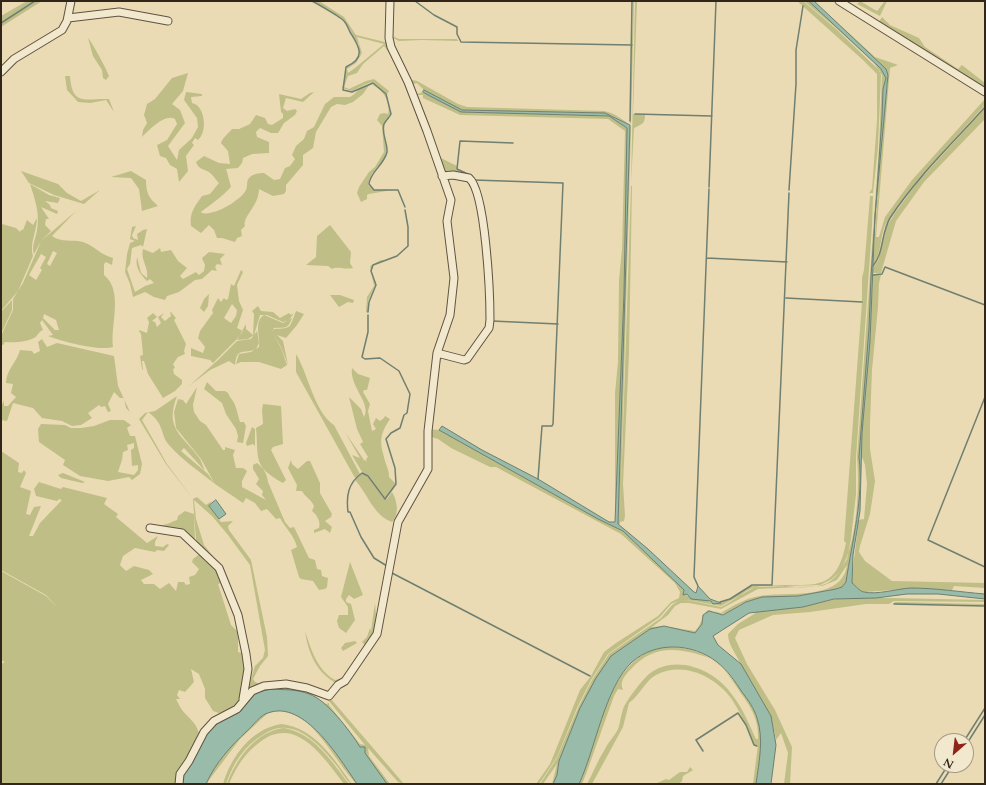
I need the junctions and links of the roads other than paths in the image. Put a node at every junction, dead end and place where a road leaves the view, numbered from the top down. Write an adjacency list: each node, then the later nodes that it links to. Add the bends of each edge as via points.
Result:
1 (71, 1): 4 (street)
2 (390, 1): 8 (street, via 391,47 408,82)
3 (839, 1): 7 (street)
4 (68, 18): 5 (street, via 119,12); 6 (street, via 62,30 19,56)
5 (168, 21)
6 (1, 72)
7 (985, 92)
8 (442, 176): 9 (street, via 451,200 447,221 454,278 450,315); 9 (street, via 469,178 474,186 484,228 490,320 489,328 467,359)
9 (437, 353): 11 (street, via 428,431 428,469 398,522 377,634 344,681 329,696 296,685 273,684 255,689)
10 (150, 528): 11 (street, via 182,533 219,568 238,615 246,654 248,669)
11 (244, 700): 12 (street, via 237,709 214,721 204,732 180,774)
12 (179, 784)

